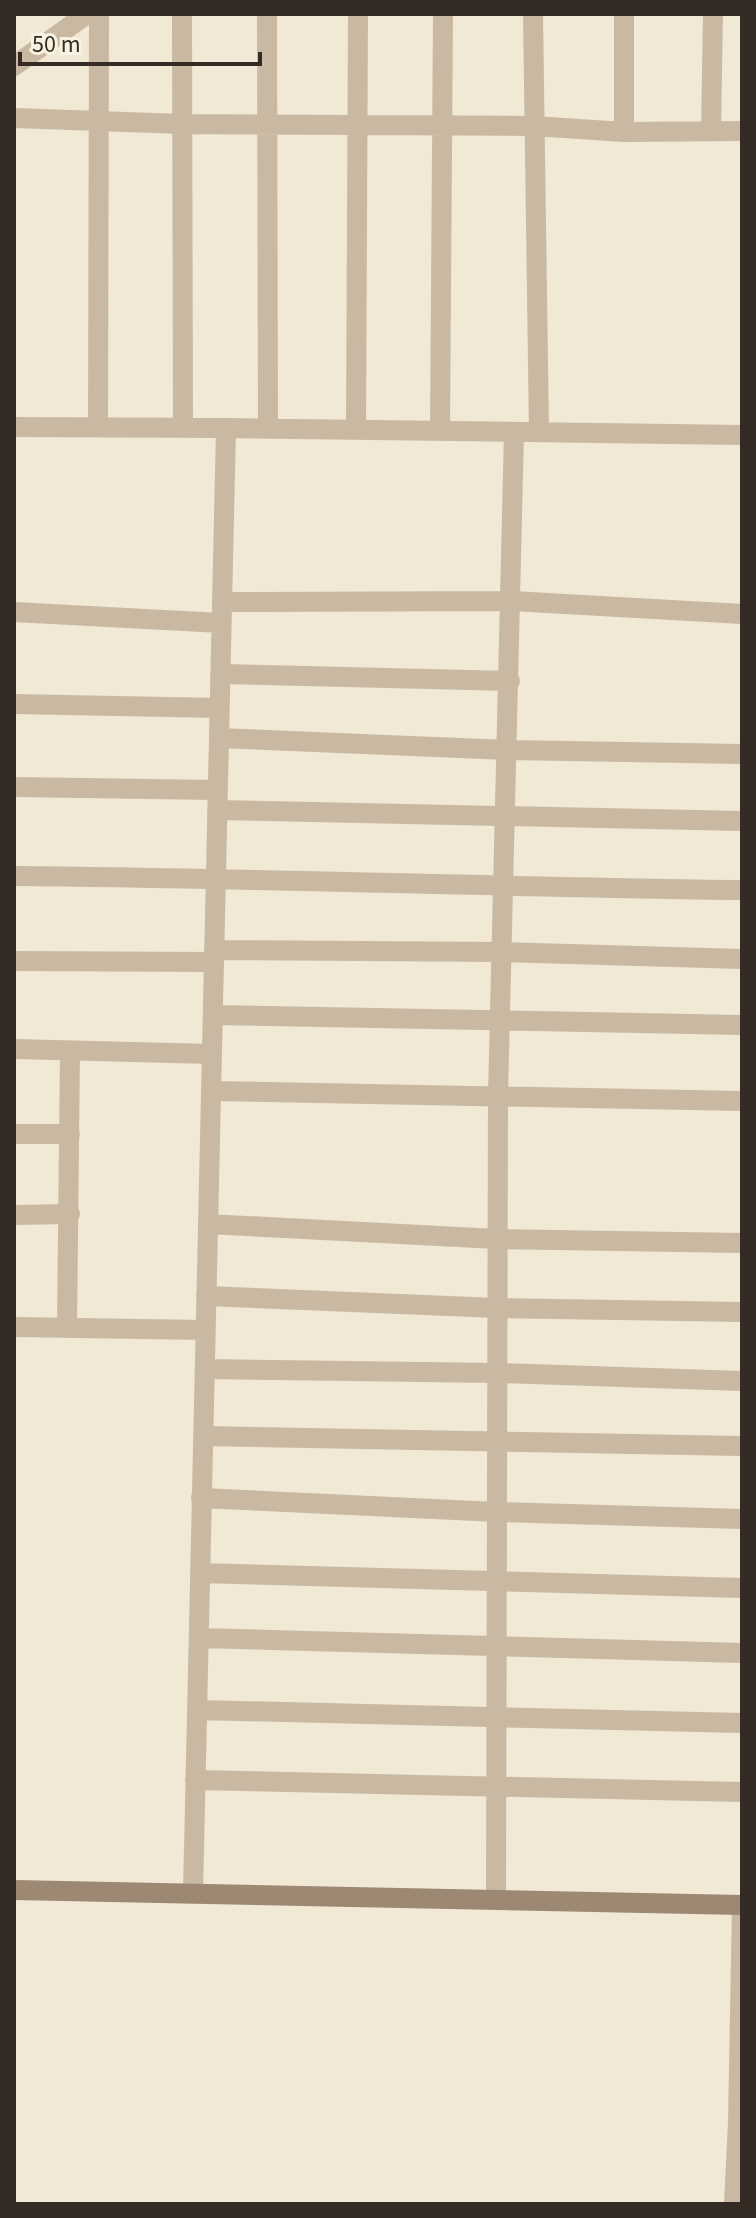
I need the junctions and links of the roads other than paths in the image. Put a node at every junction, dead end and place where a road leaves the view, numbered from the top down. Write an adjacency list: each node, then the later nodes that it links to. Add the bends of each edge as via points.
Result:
1 (87, 14): 10 (street)
2 (99, 14): 12 (street)
3 (182, 14): 14 (street)
4 (267, 14): 13 (street)
5 (358, 14): 15 (street)
6 (443, 14): 17 (street)
7 (533, 14): 16 (street)
8 (624, 14): 20 (street)
9 (713, 14): 18 (street)
10 (14, 66)
11 (14, 118): 12 (street)
12 (98, 121): 14 (street); 22 (street)
13 (266, 123): 14 (street); 15 (street); 25 (street)
14 (182, 124): 23 (street)
15 (357, 125): 17 (street); 26 (street)
16 (534, 126): 17 (street); 20 (street); 29 (street)
17 (442, 127): 27 (street)
18 (711, 130): 19 (street); 20 (street)
19 (742, 131)
20 (624, 132)
21 (14, 427): 22 (street)
22 (98, 427): 23 (street)
23 (183, 428): 24 (street)
24 (226, 428): 25 (street); 32 (street)
25 (268, 428): 26 (street)
26 (356, 430): 27 (street)
27 (440, 431): 28 (street)
28 (514, 432): 29 (street); 31 (street)
29 (539, 432): 30 (street)
30 (742, 435)
31 (512, 601): 32 (street); 34 (street); 37 (street)
32 (222, 602): 35 (street)
33 (14, 612): 35 (street)
34 (742, 614)
35 (221, 623): 36 (street)
36 (220, 674): 37 (street); 39 (street)
37 (510, 681): 41 (street)
38 (14, 704): 39 (street)
39 (219, 708): 40 (street)
40 (219, 738): 41 (street); 44 (street)
41 (508, 750): 42 (street); 45 (street)
42 (742, 754)
43 (14, 787): 44 (street)
44 (217, 800): 45 (street); 48 (street)
45 (506, 817): 46 (street); 49 (street)
46 (742, 821)
47 (14, 876): 48 (street)
48 (216, 877): 49 (street); 52 (street)
49 (504, 887): 50 (street); 51 (street)
50 (742, 890)
51 (502, 952): 52 (street); 53 (street); 56 (street)
52 (214, 956): 54 (street); 55 (street)
53 (742, 959)
54 (14, 961)
55 (213, 1015): 56 (street); 60 (street)
56 (500, 1021): 57 (street); 62 (street)
57 (742, 1025)
58 (14, 1049): 59 (street)
59 (70, 1051): 60 (street); 65 (street)
60 (212, 1054): 61 (street)
61 (211, 1091): 62 (street); 68 (street)
62 (498, 1096): 63 (street); 69 (street)
63 (742, 1101)
64 (14, 1134): 65 (street)
65 (70, 1134): 66 (street)
66 (70, 1214): 67 (street); 75 (street)
67 (14, 1215)
68 (208, 1224): 69 (street); 71 (street)
69 (497, 1239): 70 (street); 72 (street)
70 (742, 1243)
71 (206, 1296): 72 (street); 76 (street)
72 (497, 1308): 73 (street); 78 (street)
73 (742, 1312)
74 (14, 1327): 75 (street)
75 (67, 1328): 76 (street)
76 (205, 1330): 77 (street)
77 (205, 1369): 78 (street); 80 (street)
78 (497, 1373): 79 (street); 81 (street)
79 (742, 1381)
80 (203, 1436): 81 (street); 83 (street)
81 (497, 1441): 82 (street); 84 (street)
82 (742, 1446)
83 (201, 1498): 84 (street); 86 (street)
84 (497, 1512): 85 (street); 87 (street)
85 (742, 1519)
86 (200, 1573): 87 (street); 89 (street)
87 (497, 1579): 88 (street); 90 (street)
88 (742, 1588)
89 (199, 1638): 90 (street); 92 (street)
90 (496, 1647): 91 (street); 93 (street)
91 (742, 1653)
92 (197, 1710): 93 (street); 95 (street)
93 (496, 1717): 94 (street); 96 (street)
94 (742, 1723)
95 (195, 1780): 96 (street); 99 (street)
96 (496, 1787): 97 (street); 100 (street)
97 (742, 1792)
98 (14, 1890): 99 (street)
99 (193, 1893): 100 (street)
100 (496, 1898): 101 (street)
101 (742, 1905): 102 (street)
102 (734, 2204)

